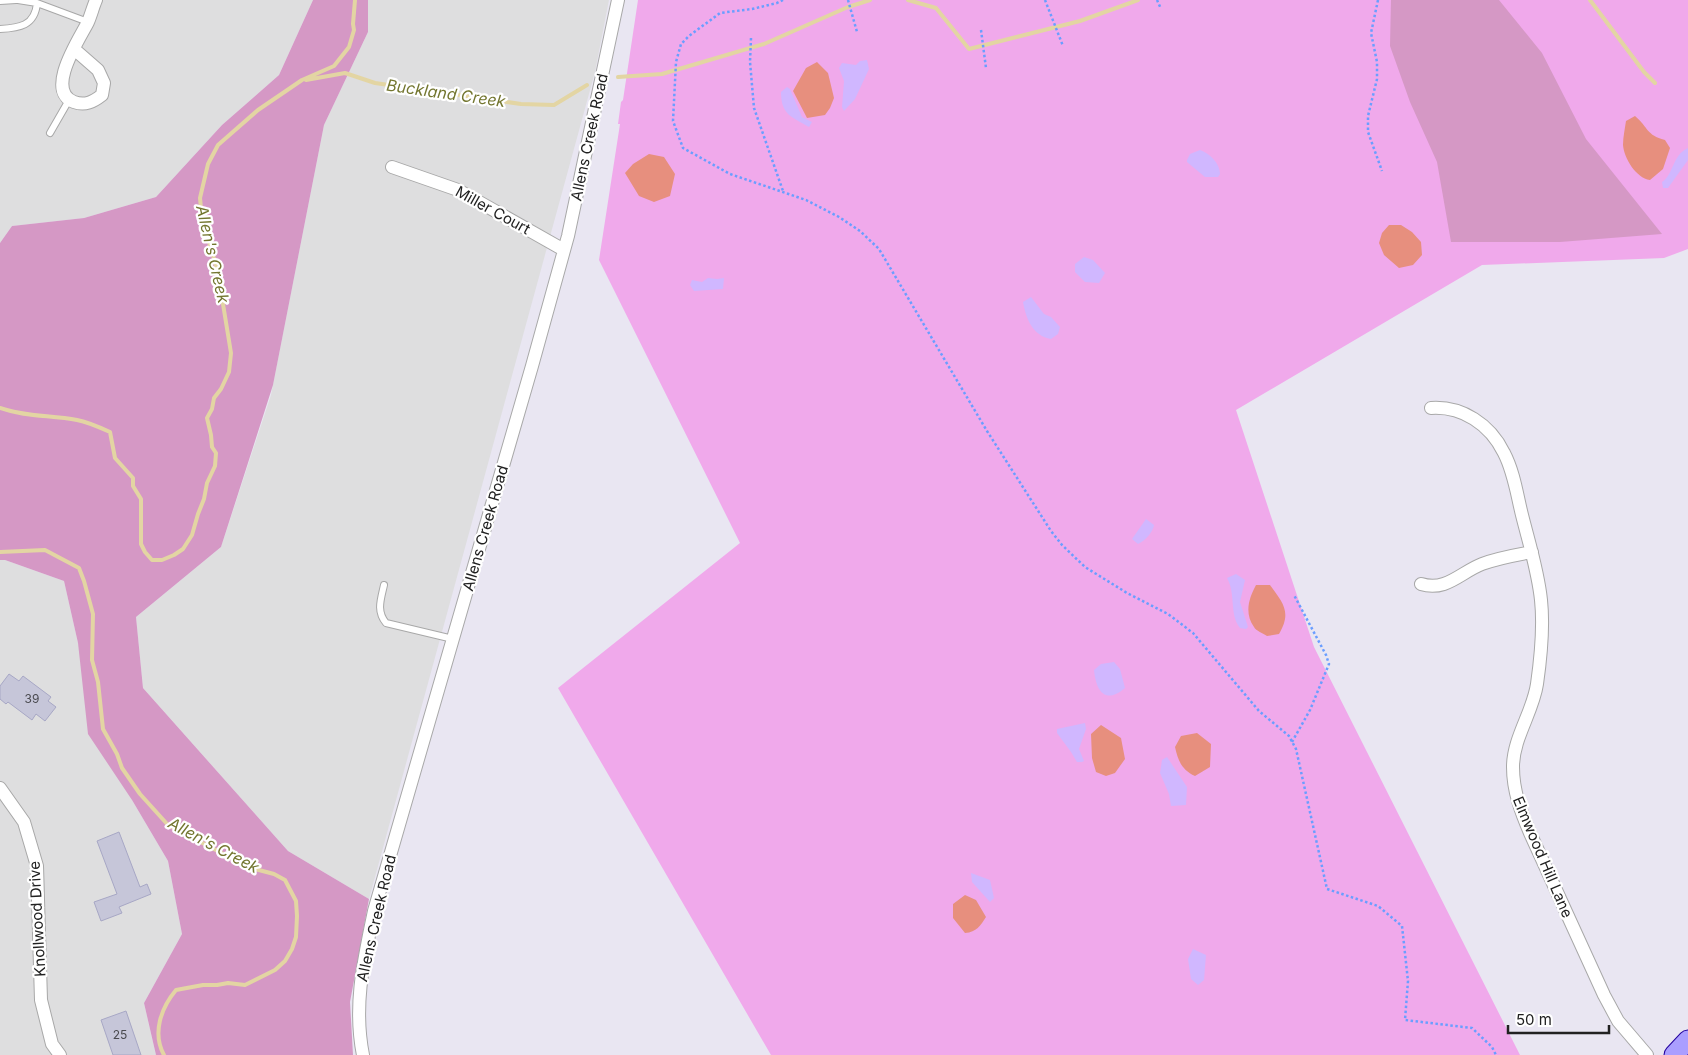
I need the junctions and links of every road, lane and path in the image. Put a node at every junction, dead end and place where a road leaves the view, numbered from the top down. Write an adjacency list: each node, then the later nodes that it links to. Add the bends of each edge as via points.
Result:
1 (17, 0): 9 (lane); 10 (lane)
2 (96, 0): 12 (street)
3 (618, 0): 25 (street, Allens Creek Road)
4 (783, 0): 24 (path, via 752,9 720,13 681,44 676,62 673,121 683,148 730,174)
5 (848, 0): 15 (path)
6 (1045, 0): 17 (path)
7 (1157, 0): 11 (path)
8 (1378, 0): 23 (path, via 1371,33 1377,79 1368,116 1368,132)
9 (0, 1)
10 (37, 3): 12 (lane); 13 (lane, via 29,22 20,27)
11 (1161, 9)
12 (88, 22): 18 (street)
13 (0, 29)
14 (981, 30): 19 (path)
15 (856, 32)
16 (751, 38): 24 (path, via 754,108)
17 (1062, 46)
18 (74, 49): 20 (street, via 63,72 62,88); 20 (street, via 98,70 104,83 102,95 95,100 85,104)
19 (986, 68)
20 (69, 100): 21 (lane)
21 (50, 134)
22 (392, 166): 25 (street, Miller Court, via 458,190)
23 (1382, 171)
24 (782, 191): 32 (path, via 839,217 860,230 879,249 987,430 1062,545 1085,567 1168,614 1193,633 1259,711)
25 (564, 250): 31 (street, Allens Creek Road)
26 (1431, 408): 27 (street, Elmwood Hill Lane, via 1445,407 1466,414 1477,420 1498,442 1509,465)
27 (1532, 552): 28 (street, via 1480,564 1449,583); 38 (street, Elmwood Hill Lane, via 1543,624 1537,686 1518,740 1513,766 1515,789 1530,833 1604,995 1618,1021)
28 (1421, 584)
29 (384, 585): 31 (lane, via 379,607 386,623)
30 (1294, 595): 32 (path, via 1329,664 1310,710)
31 (453, 639): 36 (street, Allens Creek Road, via 374,911 359,990 358,1018)
32 (1292, 742): 37 (path, via 1326,889 1378,906 1402,926 1408,981 1405,1020 1472,1028 1492,1046)
33 (0, 788): 35 (street, Knollwood Drive, via 24,822 36,866 41,1000 52,1044)
34 (1688, 1040): 39 (main road)
35 (60, 1055)
36 (363, 1055)
37 (1496, 1055)
38 (1647, 1055)
39 (1674, 1055)

